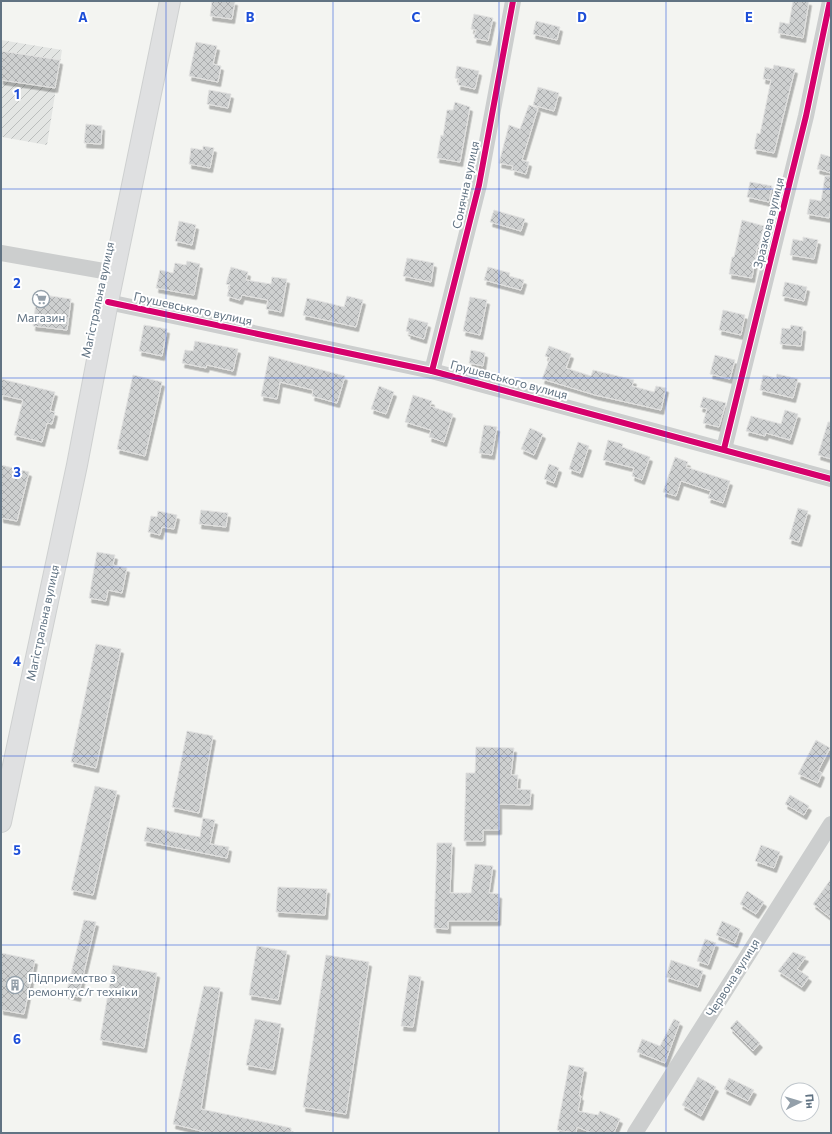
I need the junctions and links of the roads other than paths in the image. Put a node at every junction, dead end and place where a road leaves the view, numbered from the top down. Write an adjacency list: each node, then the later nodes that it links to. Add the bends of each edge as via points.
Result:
1 (170, 1): 5 (main road, Магістральна вулиця)
2 (513, 1): 7 (street, Сонячна вулиця, via 479,185)
3 (830, 1): 8 (street, Зразкова вулиця, via 806,116)
4 (1, 253): 5 (street)
5 (115, 273): 6 (main road, Магістральна вулиця)
6 (108, 302): 7 (street, Грушевського вулиця); 10 (main road, Магістральна вулиця, via 78,459)
7 (432, 371): 8 (street, Грушевського вулиця)
8 (724, 449): 9 (street, Грушевського вулиця)
9 (831, 479)
10 (1, 822)
11 (831, 824): 12 (street, Червона вулиця)
12 (635, 1133)

